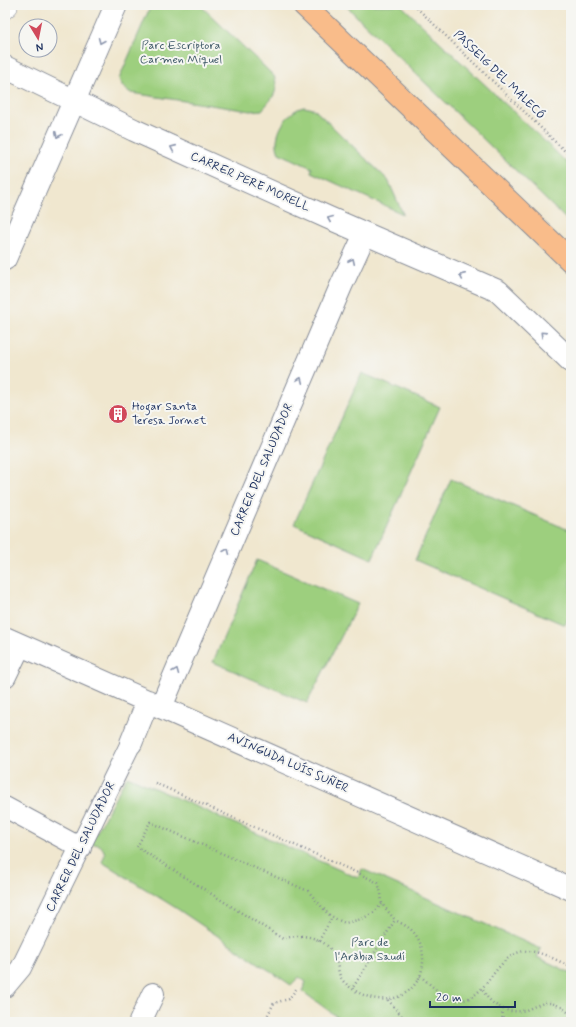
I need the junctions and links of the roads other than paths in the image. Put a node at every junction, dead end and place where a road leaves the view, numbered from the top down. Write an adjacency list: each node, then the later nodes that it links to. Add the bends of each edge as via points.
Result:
1 (116, 5): 4 (street, one-way to 4)
2 (304, 5): 7 (main road)
3 (5, 67): 4 (street, CARRER PERE MORELL)
4 (75, 100): 5 (street, CARRER PERE MORELL, one-way to 4, via 120,124); 6 (street, one-way to 6)
5 (365, 234): 8 (street, CARRER PERE MORELL, one-way to 5, via 498,291); 11 (street, CARRER DEL SALUDADOR, one-way to 5)
6 (5, 259)
7 (571, 261)
8 (571, 361)
9 (13, 641): 10 (street); 11 (street, AVINGUDA LUÍS SUÑER)
10 (5, 676)
11 (154, 704): 12 (street, CARRER DEL SALUDADOR); 15 (street, AVINGUDA LUÍS SUÑER)
12 (131, 743): 14 (street, CARRER DEL SALUDADOR)
13 (5, 807): 14 (street)
14 (81, 848): 16 (street, CARRER DEL SALUDADOR, via 21,968)
15 (571, 889)
16 (5, 987)
17 (153, 994): 18 (street)
18 (140, 1022)

